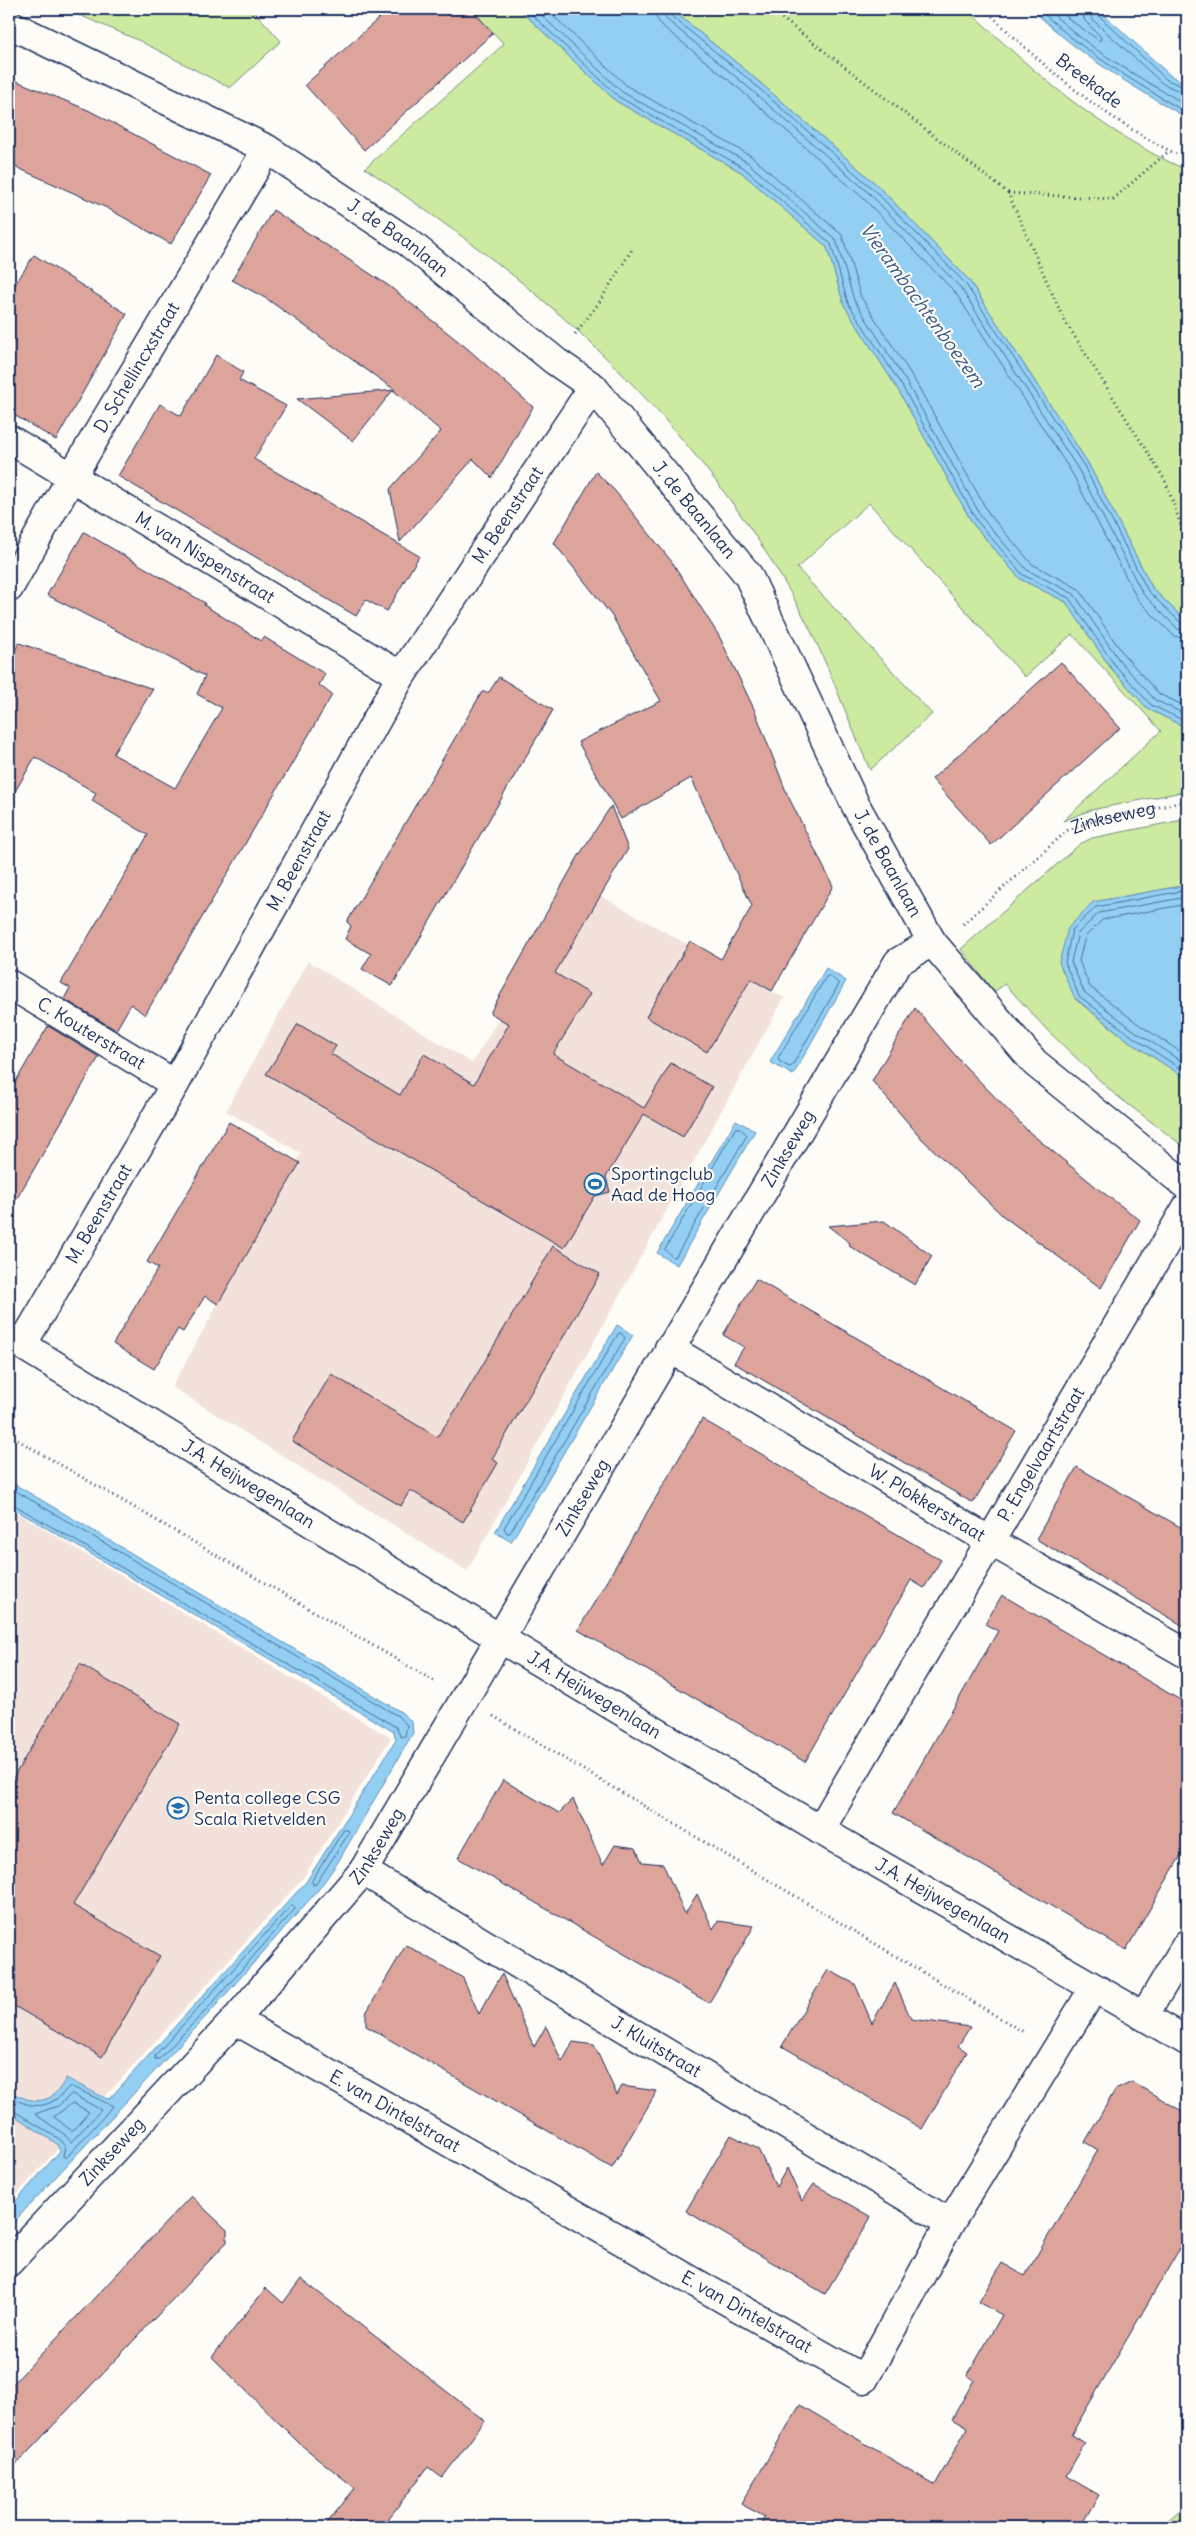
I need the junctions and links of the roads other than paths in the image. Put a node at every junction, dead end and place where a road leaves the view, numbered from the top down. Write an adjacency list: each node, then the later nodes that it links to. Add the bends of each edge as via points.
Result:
1 (9, 24): 2 (street, J. de Baanlaan)
2 (267, 148): 3 (street, J. de Baanlaan, via 408,242 555,361); 5 (street, D. Schellincxstraat)
3 (593, 387): 7 (street, M. Beenstraat); 8 (street, J. de Baanlaan, via 748,575 856,806)
4 (9, 439): 5 (street, M. van Nispenstraat)
5 (71, 478): 6 (street, D. Schellincxstraat); 7 (street, M. van Nispenstraat)
6 (9, 588)
7 (401, 676): 10 (street, M. Beenstraat)
8 (932, 942): 11 (street, J. de Baanlaan, via 1035,1063); 14 (street, Zinkseweg, via 898,962)
9 (9, 984): 10 (street, C. Kouterstraat)
10 (175, 1084): 13 (street, M. Beenstraat)
11 (1187, 1186)
12 (1187, 1207): 15 (street, P. Engelvaartstraat)
13 (15, 1341): 16 (street, J.A. Heijwegenlaan)
14 (669, 1348): 15 (street, W. Plokkerstraat); 16 (street, Zinkseweg)
15 (990, 1541): 17 (street, W. Plokkerstraat); 18 (street, P. Engelvaartstraat)
16 (501, 1639): 18 (street, J.A. Heijwegenlaan); 19 (street, Zinkseweg)
17 (1187, 1654)
18 (820, 1830): 21 (street, J.A. Heijwegenlaan)
19 (363, 1871): 23 (street, Zinkseweg); 25 (street, J. Kluitstraat)
20 (1187, 1944): 22 (street)
21 (1094, 1988): 22 (street, J.A. Heijwegenlaan); 25 (street, E. van Dintelstraat)
22 (1144, 2016): 24 (street, J.A. Heijwegenlaan)
23 (234, 2020): 25 (street, E. van Dintelstraat, via 864,2379); 26 (street, Zinkseweg)
24 (1187, 2041)
25 (950, 2223)
26 (9, 2262)

